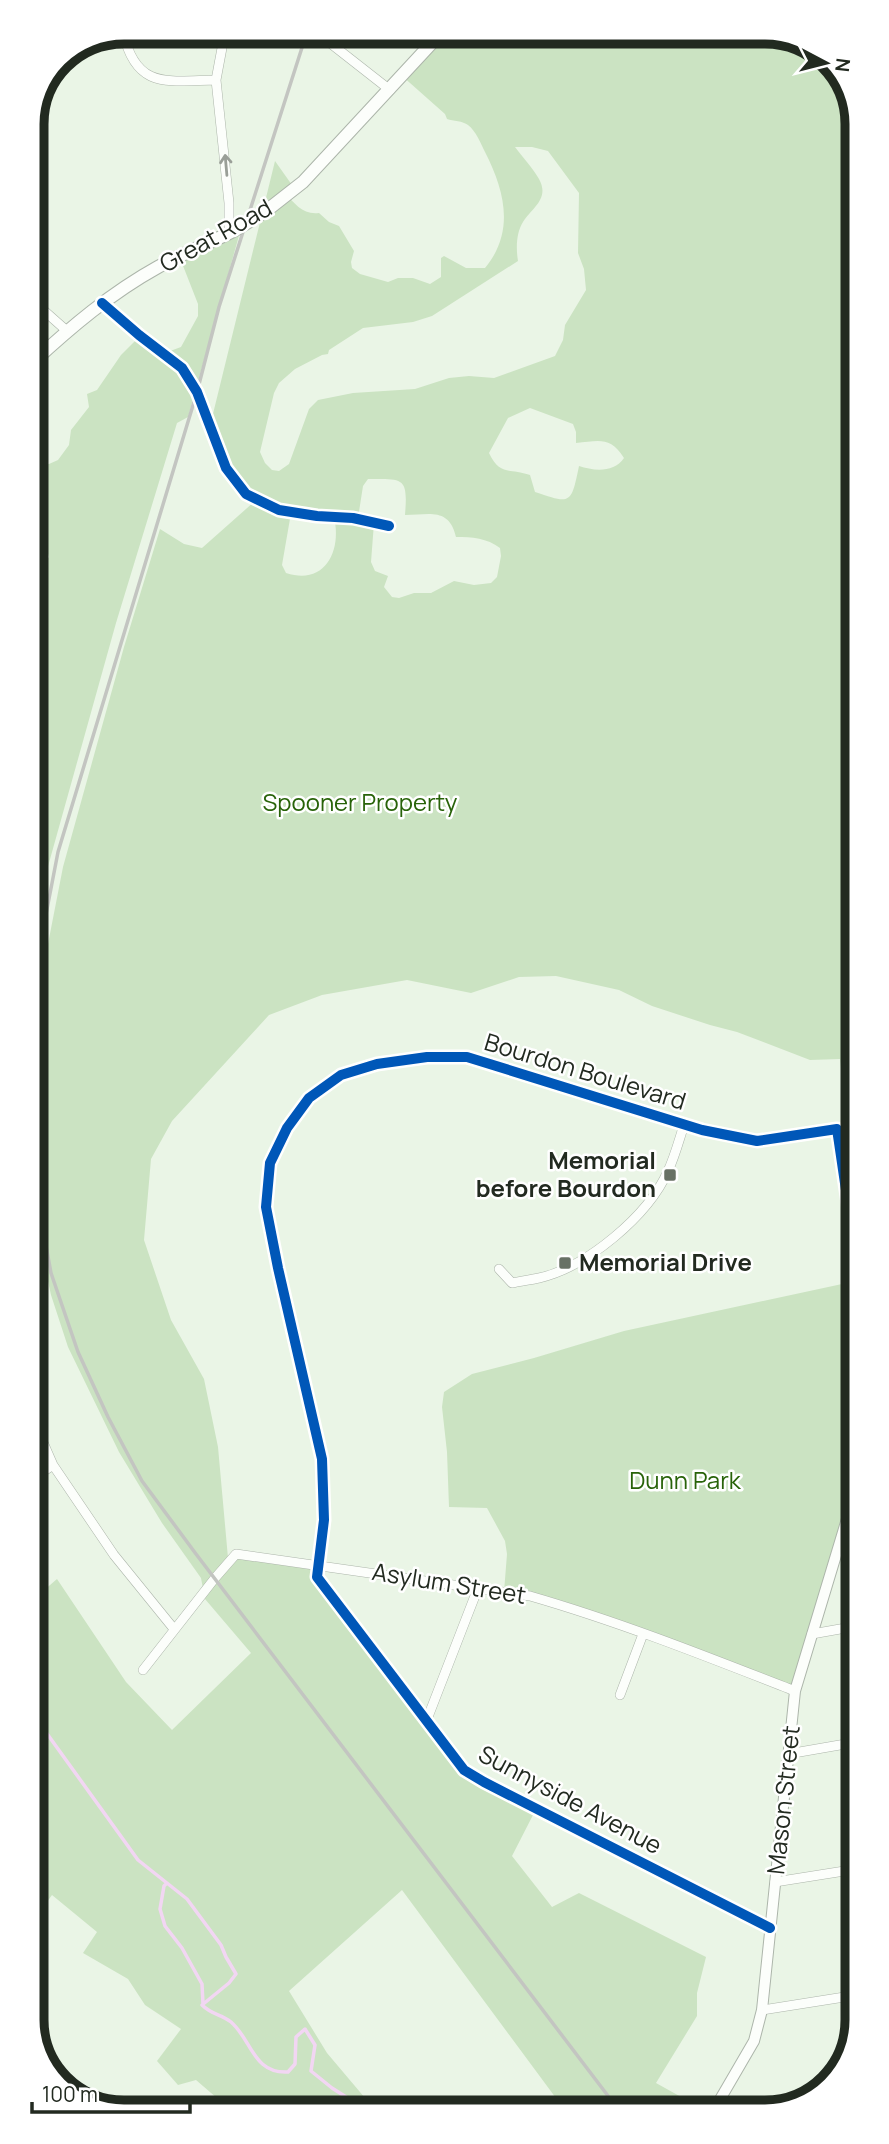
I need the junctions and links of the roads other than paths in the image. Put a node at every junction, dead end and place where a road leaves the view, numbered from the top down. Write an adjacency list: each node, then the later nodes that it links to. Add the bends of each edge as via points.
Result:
1 (127, 44): 5 (street, via 132,61 147,76 164,81)
2 (223, 44): 5 (street)
3 (331, 44): 6 (street)
4 (431, 44): 6 (main road, Great Road)
5 (216, 80): 7 (street, one-way to 5)
6 (390, 90): 7 (main road, Great Road, bridge, via 303,182)
7 (233, 231): 8 (main road, Great Road, via 159,266)
8 (102, 303): 10 (main road, Great Road); 12 (street, via 182,368 197,392 226,468 246,494 279,510)
9 (44, 311): 10 (street)
10 (67, 331): 11 (main road, Great Road)
11 (44, 352)
12 (389, 526)
13 (684, 1125): 14 (street, Bourdon Boulevard, via 757,1141 837,1129); 17 (street, via 667,1173 643,1209 613,1240 579,1262 541,1278 512,1283); 22 (street, Bourdon Boulevard, via 467,1057 377,1063 341,1075 309,1098 270,1163 266,1207 322,1459 324,1520)
14 (842, 1164): 15 (street); 16 (street)
15 (845, 1164)
16 (845, 1184)
17 (499, 1269)
18 (44, 1446): 19 (street)
19 (52, 1465): 20 (street); 25 (street, via 114,1555)
20 (44, 1471)
21 (845, 1534): 27 (street, Mason Street)
22 (318, 1565): 23 (street, Asylum Street); 25 (street, Asylum Street, via 236,1554); 31 (street, Sunnyside Avenue, via 317,1577)
23 (478, 1588): 26 (street, Asylum Street, via 530,1596); 31 (street)
24 (845, 1628): 27 (street)
25 (174, 1629): 28 (street, Asylum Street)
26 (643, 1634): 29 (street, Asylum Street); 30 (street)
27 (812, 1634): 29 (street, Mason Street)
28 (143, 1670)
29 (795, 1690): 33 (street, Mason Street)
30 (620, 1695)
31 (426, 1722): 36 (street, Sunnyside Avenue, via 464,1770 484,1783)
32 (845, 1744): 33 (street)
33 (788, 1754): 35 (street, Mason Street)
34 (845, 1871): 35 (street)
35 (775, 1882): 36 (street, Mason Street)
36 (770, 1928): 38 (street, Mason Street)
37 (845, 1997): 38 (street)
38 (762, 2010): 39 (street, Mason Street, via 754,2040)
39 (720, 2100)

